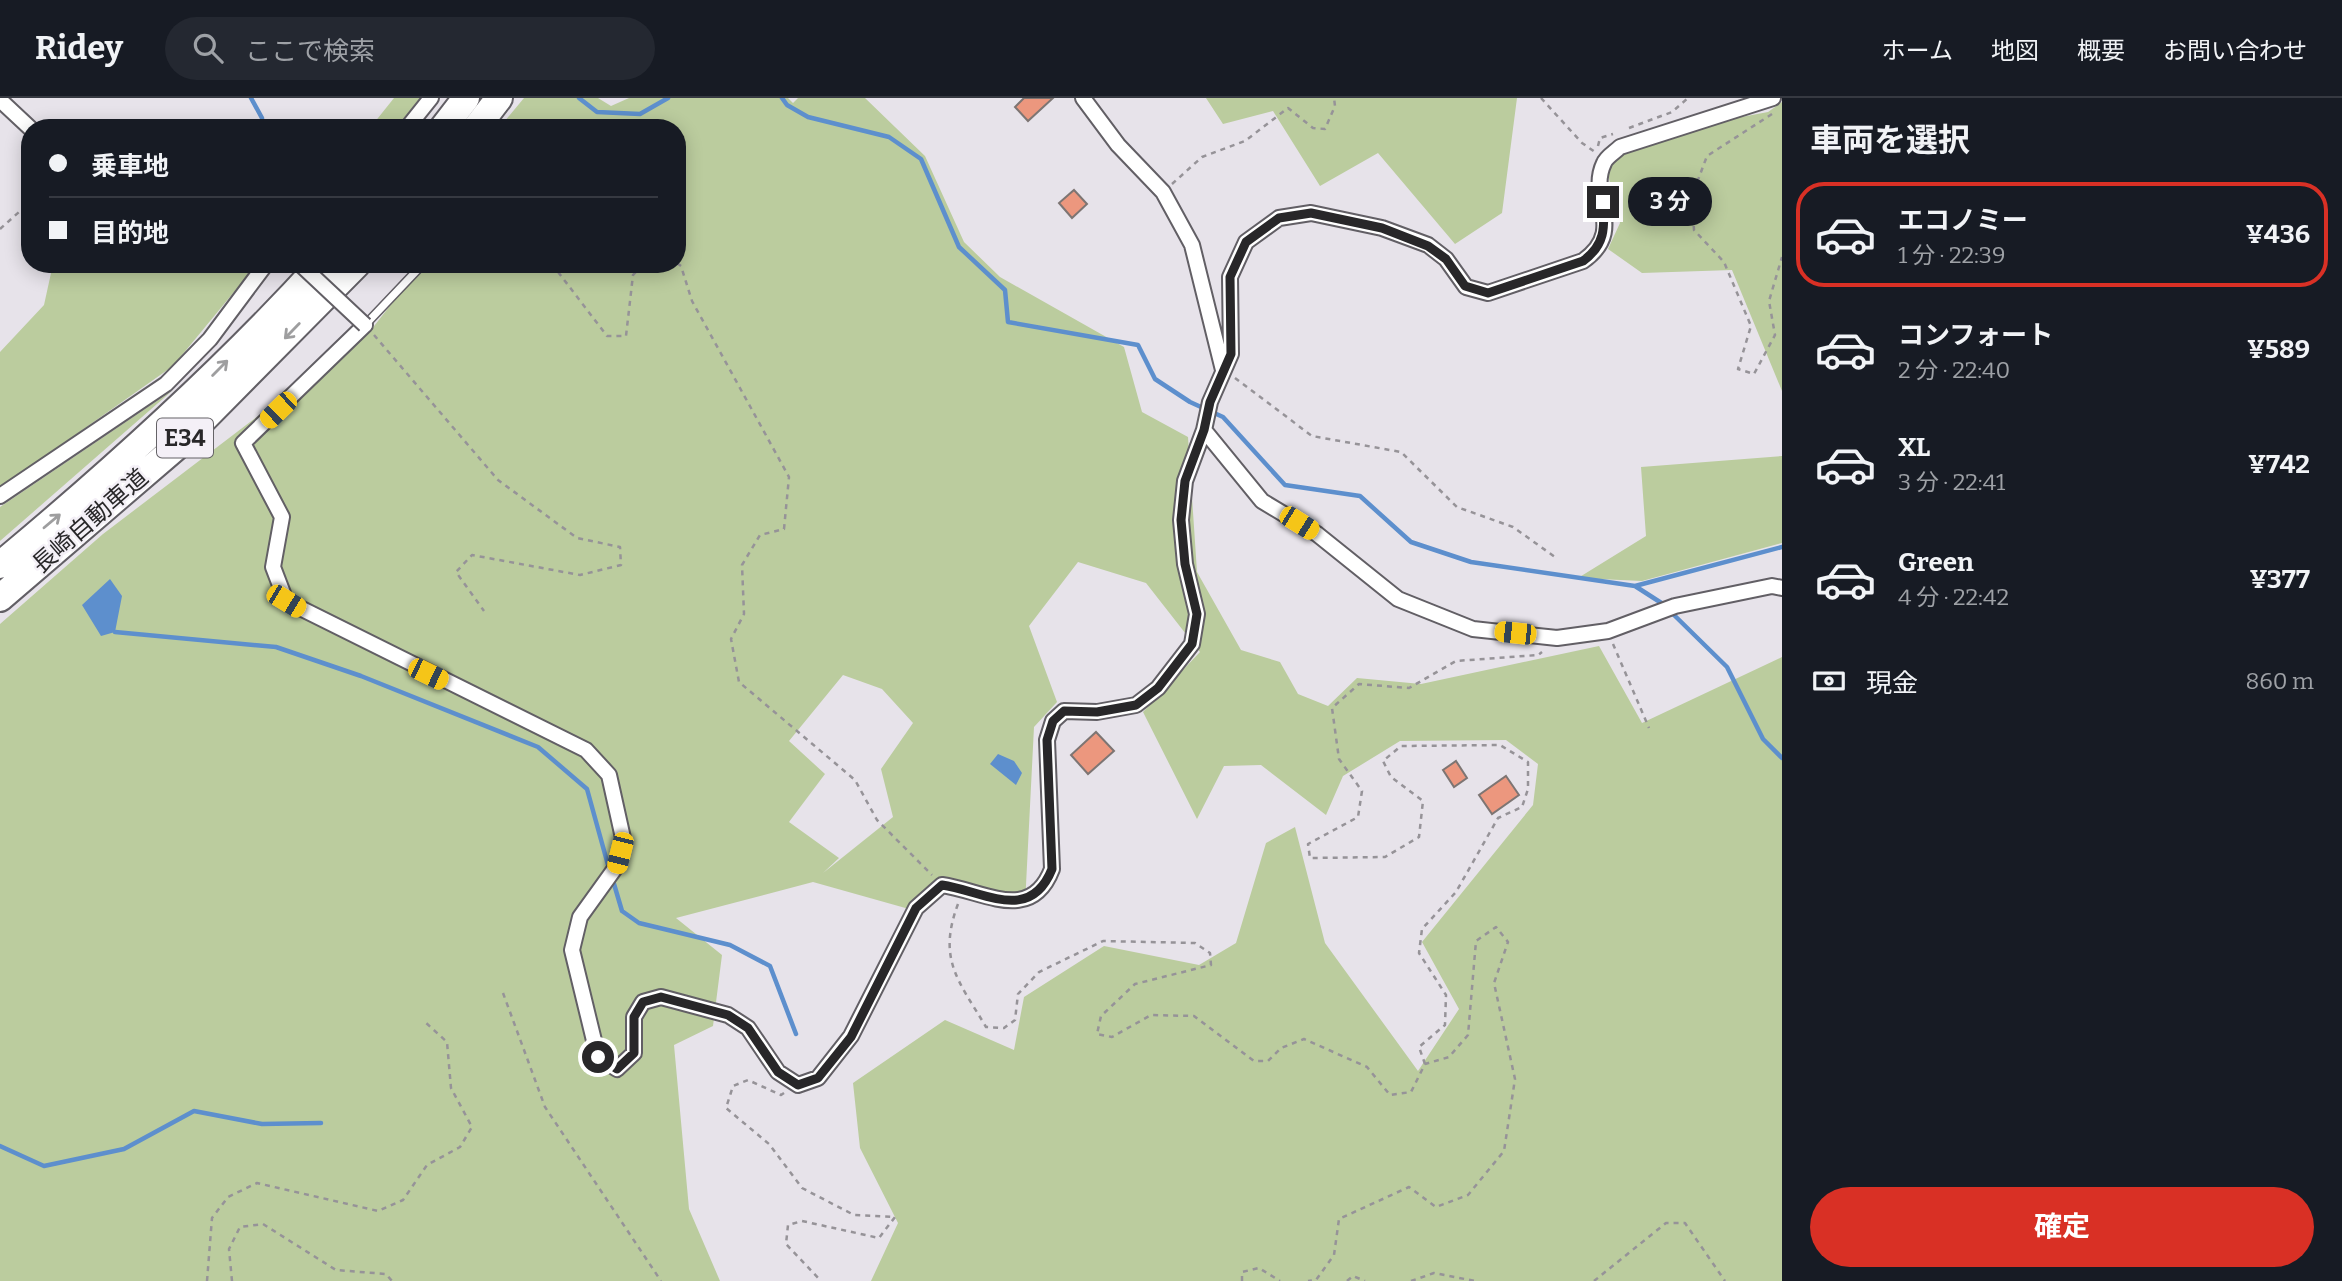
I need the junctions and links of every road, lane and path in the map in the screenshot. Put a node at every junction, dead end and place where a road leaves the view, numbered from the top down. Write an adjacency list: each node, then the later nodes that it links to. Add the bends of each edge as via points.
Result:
1 (431, 98): 10 (street)
2 (466, 98): 11 (highway)
3 (499, 98): 12 (highway)
4 (1083, 98): 15 (street, via 1118,145)
5 (1334, 98): 15 (path, via 1325,129 1313,128 1288,108 1245,141 1202,157)
6 (1541, 98): 14 (path)
7 (1773, 98): 28 (street, via 1620,148 1604,161 1606,230 1597,251 1583,261 1488,293 1465,286 1446,259 1428,246 1382,228 1311,213 1279,218 1246,242 1230,277 1231,354)
8 (0, 100): 13 (street)
9 (1782, 108): 18 (path, via 1707,156 1692,196 1694,230 1724,262 1751,326 1738,369 1754,374 1775,335 1769,301)
10 (414, 119)
11 (450, 119)
12 (483, 119)
13 (21, 120)
14 (1595, 152)
15 (1163, 192): 28 (street, via 1192,244)
16 (21, 210): 17 (path)
17 (0, 229)
18 (1782, 257)
19 (259, 273): 30 (street, via 210,339 166,384)
20 (310, 273): 27 (street, bridge)
21 (313, 273): 32 (highway, 長崎自動車道 / E34, one-way to 21, via 150,438)
22 (348, 273): 34 (highway, 長崎自動車道 / E34, one-way to 34, via 176,447)
23 (414, 273): 27 (lane)
24 (559, 273): 25 (path, via 607,336 626,336)
25 (635, 273)
26 (683, 273): 39 (path, via 692,301 789,477 784,528 760,535 742,565 744,614 731,639 739,682 855,780 877,820)
27 (365, 325): 35 (path, via 498,480 577,538 621,547 621,565 580,575 472,555 456,572); 44 (street, via 243,443 282,517 273,566 286,601 586,751 609,775 623,838 616,867 580,917 572,950 598,1057 617,1069 634,1053 634,1017 643,1002 661,997 728,1015 748,1028 778,1072)
28 (1223, 370): 29 (street); 31 (path, via 1312,436 1401,452 1457,507 1513,527)
29 (1205, 425): 37 (street, via 1262,501 1317,534 1398,599 1473,629); 40 (street, via 1185,481 1181,520 1197,614 1192,644 1158,688 1136,705 1097,712 1064,711 1053,721 1047,740 1052,869 1045,885 1033,897 1011,902)
30 (0, 496)
31 (1555, 556)
32 (0, 565)
33 (1782, 588): 36 (street, via 1772,586 1675,606)
34 (0, 598)
35 (484, 611)
36 (1608, 631): 37 (street); 38 (path)
37 (1557, 638): 43 (path, via 1538,655 1456,661 1409,688 1359,684 1332,708 1339,759 1362,791 1359,817 1308,844 1310,858 1385,857 1419,836 1423,801 1391,778 1383,761 1401,746 1500,745 1528,762 1528,789 1522,807 1498,818 1456,892 1422,929 1419,953 1446,995 1445,1025 1419,1047)
38 (1650, 729)
39 (942, 885): 40 (street); 44 (street, via 916,908 851,1037 818,1078)
40 (964, 888): 43 (path, via 950,925 950,964 986,1027 1004,1028 1015,1020 1018,994 1039,972 1102,941 1195,943 1210,953 1211,965 1135,984 1101,1016 1097,1034 1112,1037 1151,1015 1194,1016 1254,1060 1268,1062 1281,1048 1304,1039 1367,1067 1390,1095 1410,1092)
41 (503, 993): 48 (path, via 545,1107)
42 (424, 1021): 45 (path, via 447,1042 451,1088 472,1128 460,1147 428,1165 403,1200 377,1211 257,1183 228,1197 212,1218)
43 (1425, 1064): 52 (path, via 1449,1057 1468,1035 1476,941 1496,927 1508,942 1494,983 1515,1079 1504,1151 1468,1195 1436,1207 1409,1187 1339,1219 1334,1255 1316,1280)
44 (798, 1085): 49 (path, via 781,1095 748,1080 733,1086 726,1108 769,1144 802,1188 854,1215 895,1217 879,1238 802,1221 788,1225 786,1244)
45 (207, 1281)
46 (232, 1281): 47 (path, via 229,1249 240,1227 263,1224 336,1270 386,1274)
47 (392, 1281)
48 (661, 1281)
49 (821, 1281)
50 (1242, 1281): 51 (path, via 1242,1272 1259,1268)
51 (1280, 1281)
52 (1308, 1281)
53 (1347, 1281): 54 (path, via 1353,1276)
54 (1365, 1281)
55 (1411, 1281): 56 (path, via 1434,1273)
56 (1475, 1281)
57 (1594, 1281): 58 (path, via 1666,1223 1685,1223)
58 (1725, 1281)

